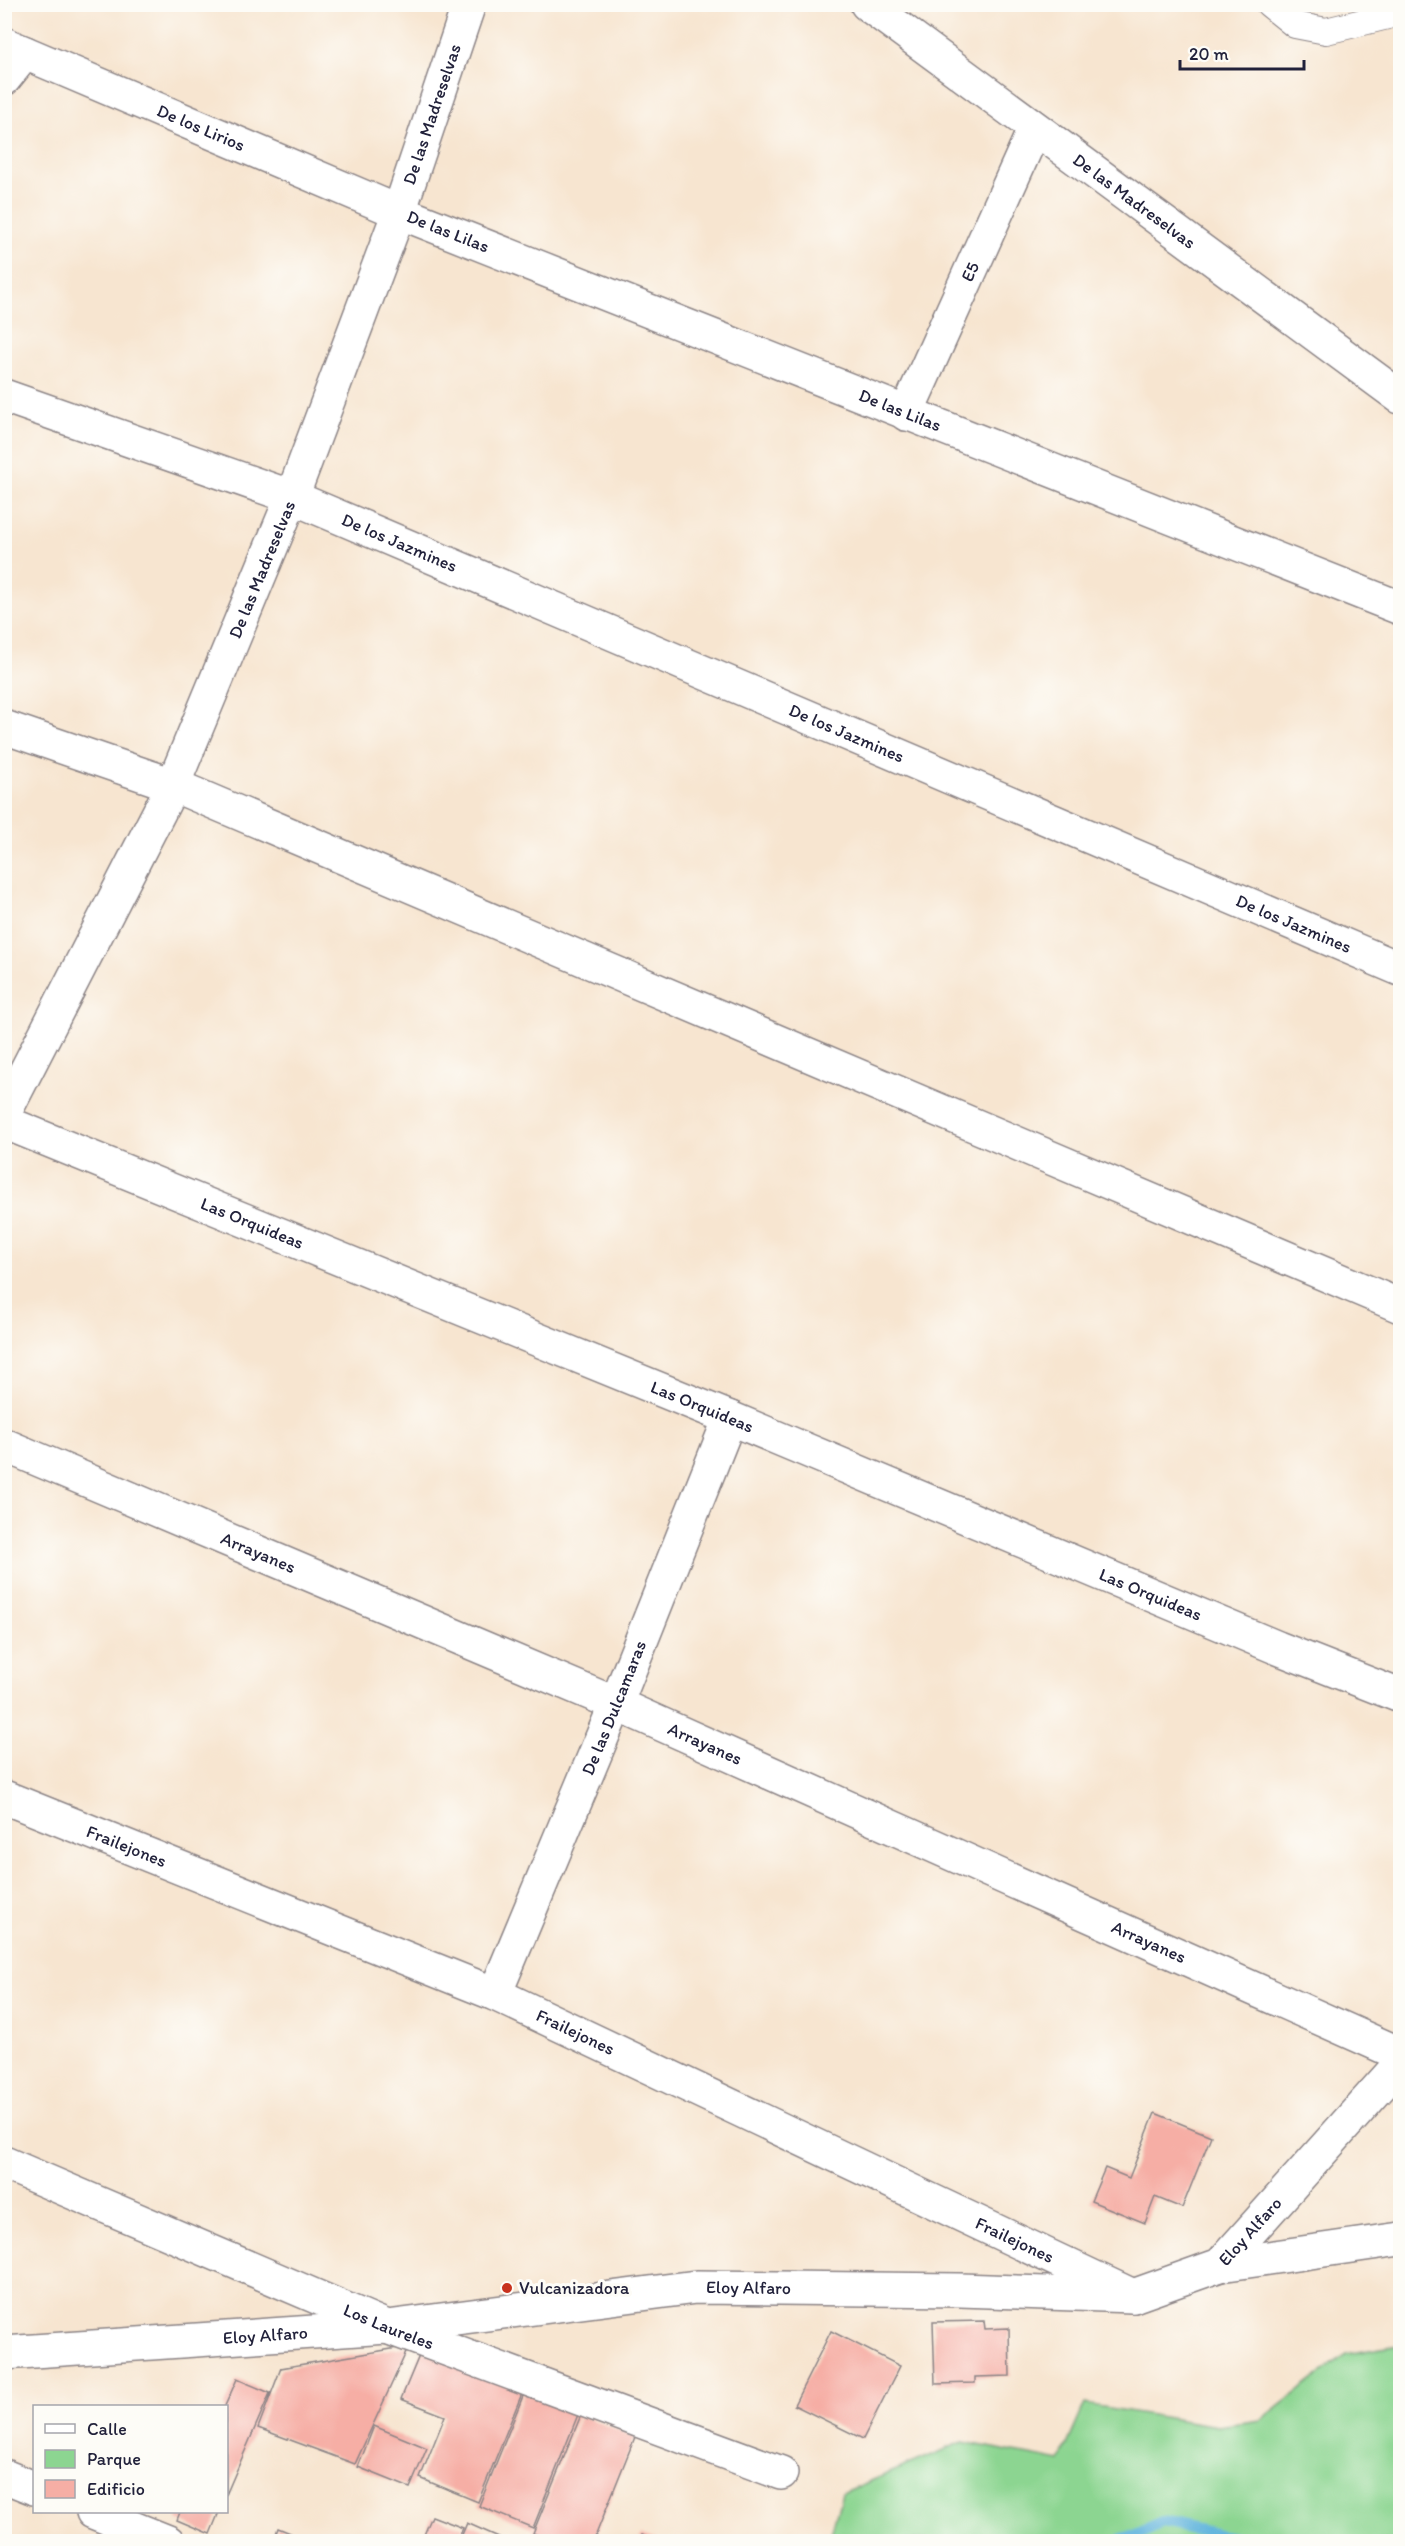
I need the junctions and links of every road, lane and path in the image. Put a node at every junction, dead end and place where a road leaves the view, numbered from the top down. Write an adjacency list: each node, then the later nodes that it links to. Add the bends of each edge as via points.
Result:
1 (469, 4): 8 (street, De las Madreselvas)
2 (867, 4): 7 (street, De las Madreselvas)
3 (1269, 4): 4 (lane, via 1295,25 1326,31)
4 (1401, 13)
5 (15, 49): 6 (street); 8 (street, De los Lirios)
6 (4, 79)
7 (1034, 130): 10 (street, De las Madreselvas); 11 (street, E5)
8 (399, 212): 11 (street, De las Lilas); 12 (street, De las Madreselvas)
9 (4, 396): 12 (street, De los Jazmines)
10 (1401, 397)
11 (906, 414): 13 (street, De las Lilas)
12 (292, 497): 15 (street, De las Madreselvas); 16 (street, De los Jazmines)
13 (1401, 608)
14 (4, 727): 15 (street)
15 (173, 785): 17 (street, De las Madreselvas); 19 (street)
16 (1401, 969)
17 (4, 1114)
18 (4, 1122): 20 (street, Las Orquideas)
19 (1401, 1306)
20 (730, 1418): 22 (street, Las Orquideas); 23 (street, De las Dulcamaras)
21 (4, 1445): 23 (street, Arrayanes)
22 (1401, 1696)
23 (616, 1704): 25 (street, De las Dulcamaras); 26 (street, Arrayanes)
24 (4, 1797): 25 (street, Frailejones)
25 (495, 1994): 31 (street, Frailejones)
26 (1401, 2054)
27 (1401, 2064): 30 (street, Eloy Alfaro)
28 (4, 2163): 32 (street, Los Laureles)
29 (1401, 2239): 30 (street)
30 (1220, 2265): 31 (street, Eloy Alfaro)
31 (1133, 2296): 32 (street, Eloy Alfaro, via 696,2287)
32 (387, 2327): 33 (street, Eloy Alfaro); 34 (street, Los Laureles)
33 (4, 2353)
34 (781, 2473)
35 (4, 2476): 36 (street)
36 (33, 2488)
37 (98, 2513): 38 (street)
38 (168, 2541)

